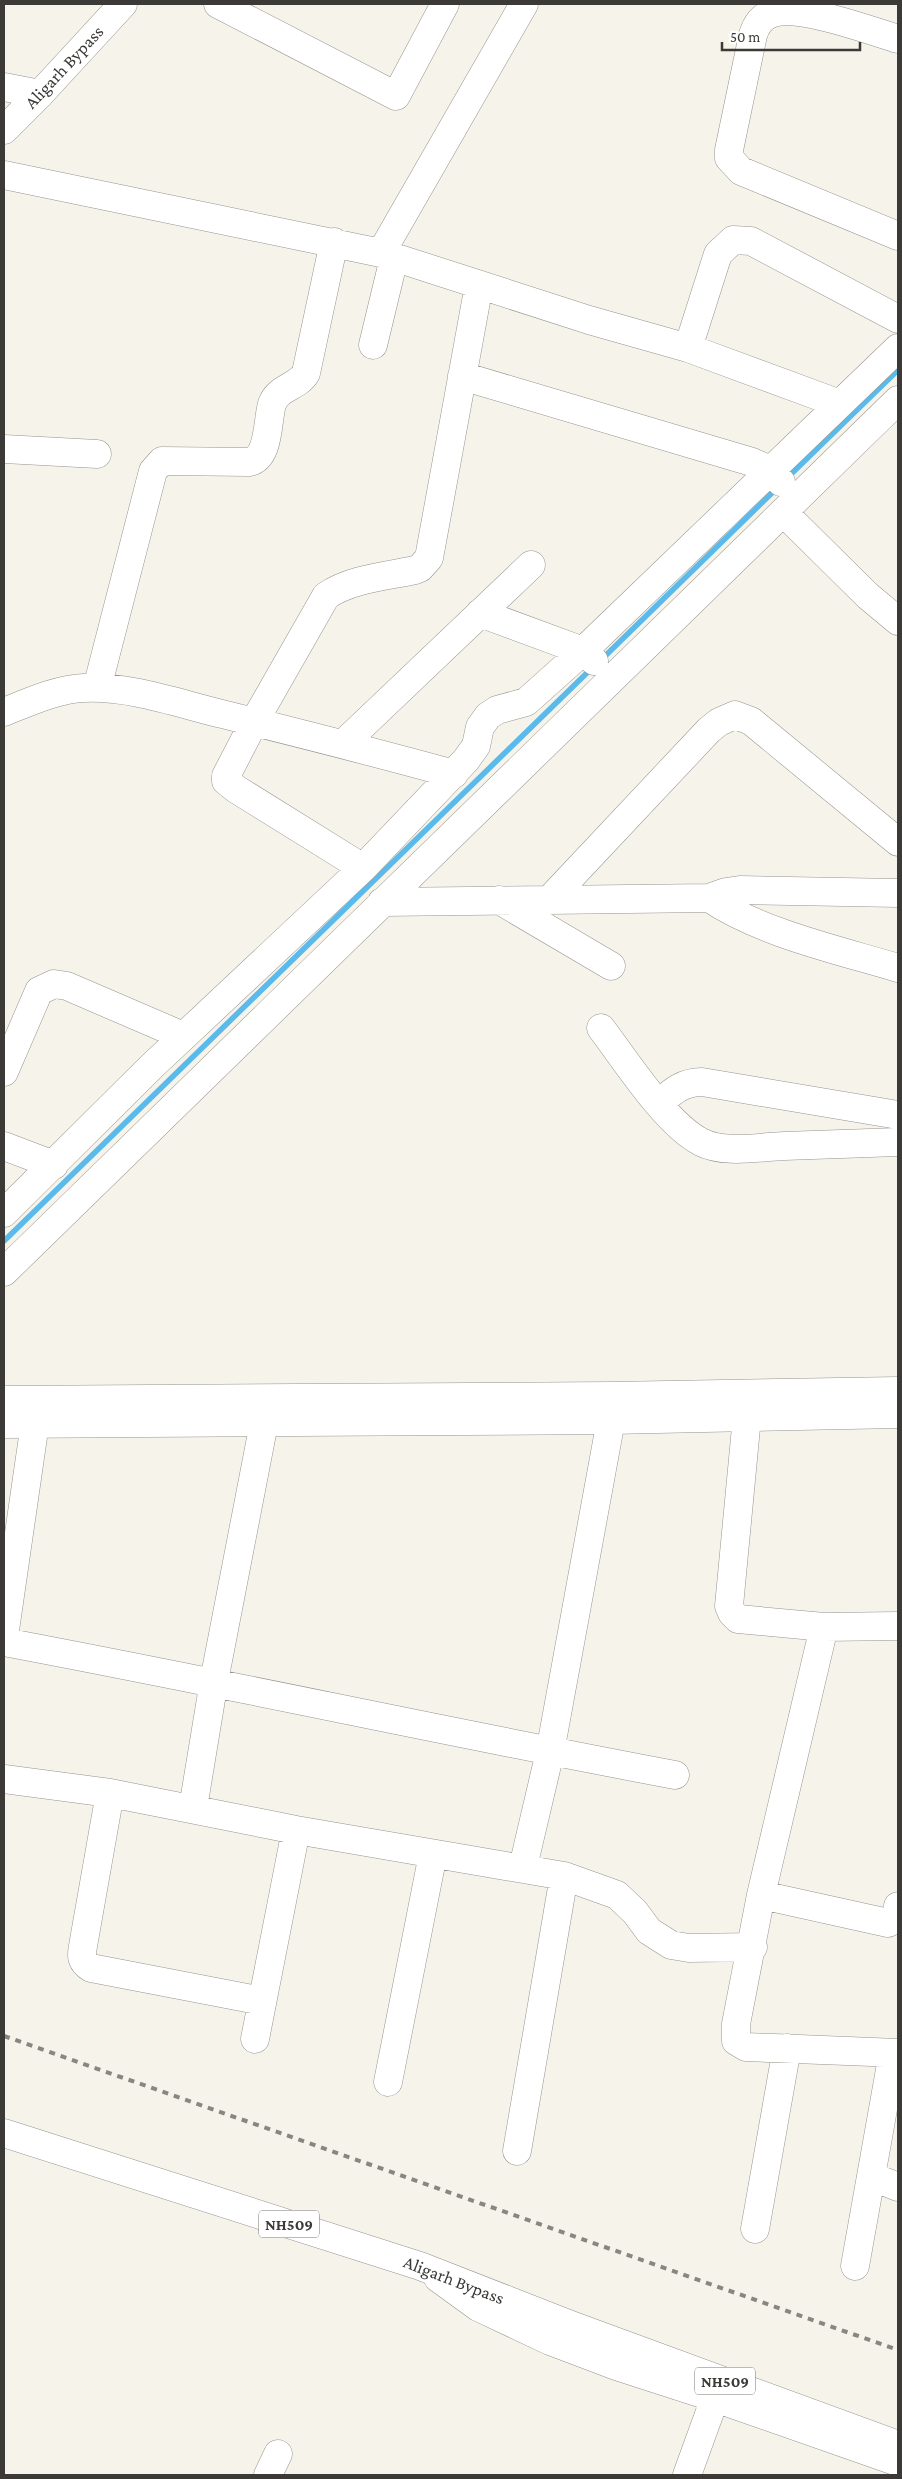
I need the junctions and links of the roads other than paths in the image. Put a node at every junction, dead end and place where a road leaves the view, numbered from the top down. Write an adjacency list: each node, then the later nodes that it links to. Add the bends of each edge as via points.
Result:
1 (123, 4): 8 (main road, Aligarh Bypass)
2 (218, 4): 3 (main road, via 396,96)
3 (445, 4)
4 (524, 4): 13 (main road)
5 (814, 9): 6 (main road); 11 (main road, via 771,13 756,26 729,158 741,171)
6 (898, 38)
7 (4, 88): 8 (main road)
8 (40, 94): 9 (main road, Aligarh Bypass)
9 (4, 130)
10 (4, 175): 12 (main road)
11 (898, 236)
12 (334, 242): 13 (main road); 29 (main road, via 306,373 280,391 272,403 262,454 249,462 162,461 153,471)
13 (388, 255): 14 (main road); 16 (main road)
14 (480, 285): 17 (main road); 19 (main road)
15 (898, 319): 17 (main road, via 751,241 733,240 718,254)
16 (373, 345)
17 (688, 348): 21 (main road)
18 (898, 348): 21 (main road)
19 (462, 376): 24 (main road, via 752,462); 31 (main road, via 429,558 415,570 351,584 326,596)
20 (898, 400): 24 (main road, via 872,428)
21 (840, 404): 24 (main road)
22 (4, 449): 23 (main road)
23 (98, 454)
24 (783, 489): 27 (main road, via 868,596); 28 (main road); 28 (main road)
25 (531, 565): 26 (main road)
26 (480, 613): 28 (main road); 32 (main road)
27 (898, 621)
28 (596, 664): 33 (main road, via 526,702 497,710 488,716 480,727 476,746); 40 (main road)
29 (97, 688): 30 (main road, via 65,692); 31 (main road, via 156,697)
30 (4, 712)
31 (254, 722): 32 (main road); 35 (main road, via 229,768 226,781)
32 (344, 743): 33 (main road)
33 (454, 774): 35 (main road)
34 (898, 842): 38 (main road, via 751,721 734,715 709,730)
35 (363, 868): 44 (main road)
36 (898, 893): 37 (main road, via 740,890)
37 (709, 898): 38 (main road); 42 (main road, via 727,910 761,924)
38 (550, 899): 39 (main road)
39 (499, 900): 40 (main road); 41 (main road)
40 (382, 902): 52 (main road)
41 (611, 966)
42 (898, 968)
43 (601, 1028): 46 (main road)
44 (184, 1036): 45 (main road, via 67,986 54,984 38,991); 50 (main road)
45 (4, 1072)
46 (659, 1103): 47 (main road, via 679,1086 702,1082); 48 (main road, via 683,1129 710,1146)
47 (898, 1115)
48 (898, 1142)
49 (4, 1146): 50 (main road)
50 (54, 1165): 51 (main road)
51 (4, 1213)
52 (4, 1272)
53 (898, 1391): 54 (main road, via 581,1397)
54 (4, 1400)
55 (898, 1414): 56 (main road)
56 (747, 1417): 57 (main road); 62 (main road, via 729,1606 738,1618)
57 (611, 1420): 59 (main road); 66 (main road)
58 (35, 1423): 59 (main road); 60 (main road); 63 (main road)
59 (264, 1423): 65 (main road)
60 (4, 1424)
61 (898, 1626): 62 (main road)
62 (824, 1628): 75 (main road)
63 (4, 1637)
64 (4, 1642): 65 (main road)
65 (214, 1681): 66 (main road); 70 (main road)
66 (550, 1752): 67 (main road); 73 (main road)
67 (675, 1775)
68 (4, 1779): 69 (main road)
69 (110, 1793): 70 (main road); 78 (main road, via 81,1956 84,1964 90,1968)
70 (193, 1808): 71 (main road)
71 (296, 1830): 72 (main road); 78 (main road)
72 (433, 1854): 73 (main road); 82 (main road)
73 (523, 1867): 74 (main road)
74 (564, 1876): 77 (main road, via 617,1895 649,1931 671,1945 690,1948); 84 (main road)
75 (761, 1895): 76 (main road, via 888,1923 896,1919); 77 (main road)
76 (898, 1906)
77 (753, 1947): 80 (main road, via 736,2024 736,2041 746,2047)
78 (262, 2001): 79 (main road)
79 (255, 2039)
80 (787, 2048): 81 (main road); 87 (main road)
81 (896, 2053): 85 (main road)
82 (388, 2082)
83 (4, 2133): 88 (main road, Aligarh Bypass / NH509)
84 (517, 2151)
85 (872, 2177): 86 (main road); 89 (main road)
86 (898, 2186)
87 (755, 2229)
88 (420, 2266): 90 (main road, via 478,2307 550,2341); 91 (main road, Aligarh Bypass / NH509)
89 (855, 2266)
90 (715, 2398): 92 (main road); 93 (main road)
91 (898, 2445)
92 (898, 2462)
93 (687, 2475)

